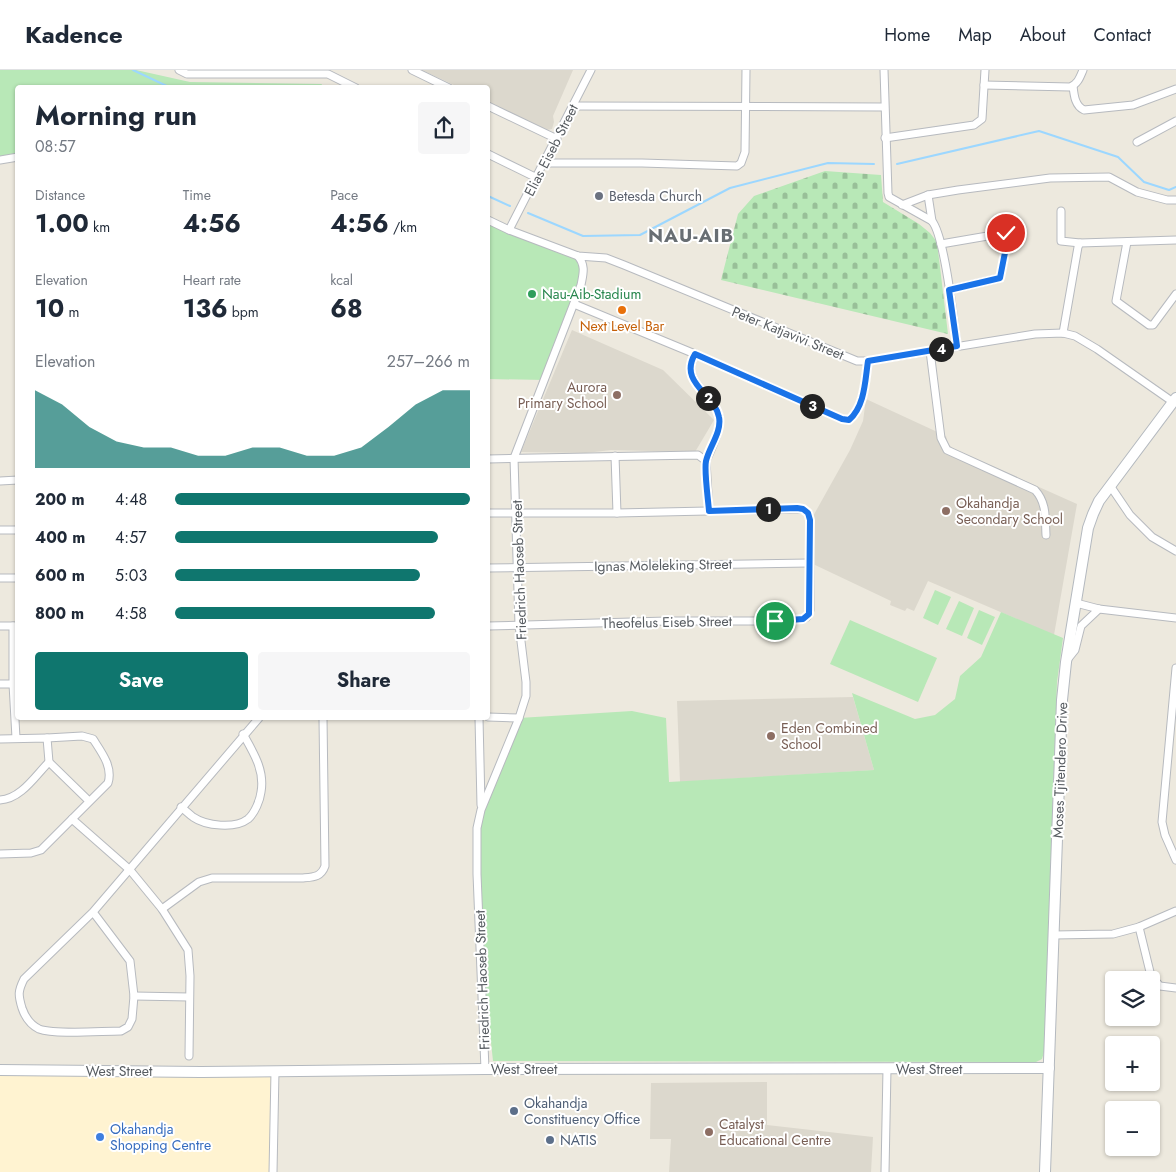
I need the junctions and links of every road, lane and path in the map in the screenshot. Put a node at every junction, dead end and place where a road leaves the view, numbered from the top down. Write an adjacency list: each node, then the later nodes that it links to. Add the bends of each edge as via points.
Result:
1 (179, 70): 8 (street, via 187,74)
2 (412, 70): 10 (street)
3 (591, 70): 14 (street, Elias Eiseb Street)
4 (746, 70): 16 (street)
5 (884, 70): 17 (street)
6 (985, 70): 11 (street)
7 (1083, 70): 12 (street)
8 (328, 72): 9 (street)
9 (351, 85)
10 (443, 85)
11 (984, 85): 12 (street); 19 (street, via 980,122)
12 (1072, 86): 13 (street, via 1074,97 1084,110 1133,105)
13 (1176, 89)
14 (574, 106): 16 (street); 20 (street, Elias Eiseb Street)
15 (490, 107): 20 (street)
16 (746, 107): 17 (street); 25 (street, via 745,152 737,166)
17 (884, 107): 19 (street)
18 (1176, 121): 21 (street)
19 (886, 138): 29 (street, via 888,193)
20 (557, 139): 25 (street, Elias Eiseb Street)
21 (1137, 142)
22 (490, 155): 26 (street)
23 (15, 158): 24 (street)
24 (0, 160)
25 (545, 163): 26 (street, Elias Eiseb Street)
26 (537, 178): 33 (street, Elias Eiseb Street)
27 (928, 195): 28 (street, via 1050,178 1109,177 1137,192); 29 (street); 32 (street)
28 (1176, 200)
29 (902, 205): 32 (street)
30 (1061, 211): 36 (street, via 1061,240)
31 (490, 221): 33 (street, Peter Katjavivi Street)
32 (932, 221): 37 (street)
33 (509, 230): 38 (street, Peter Katjavivi Street)
34 (1176, 240): 35 (street)
35 (1127, 242): 36 (street); 40 (street, via 1116,301 1153,325)
36 (1080, 243): 42 (street)
37 (941, 244): 39 (street); 39 (street, via 1006,233 1008,237 1000,278)
38 (578, 256): 41 (street, Friedrich Haoseb Street, via 584,268); 46 (street, Peter Katjavivi Street, via 606,258 846,357)
39 (949, 290): 43 (street)
40 (1176, 294)
41 (574, 304): 45 (street); 49 (street, Friedrich Haoseb Street)
42 (1063, 333): 43 (street, Peter Katjavivi Street); 47 (street, Peter Katjavivi Street, via 1097,349)
43 (957, 346): 44 (street, Peter Katjavivi Street)
44 (930, 351): 46 (street, Peter Katjavivi Street); 61 (street, via 944,447 1035,490 1045,508)
45 (695, 354): 46 (street, via 849,420 860,406); 51 (street, via 691,368 694,381 717,409 720,421)
46 (868, 361)
47 (1174, 400): 54 (street, Moses Tjitendero Drive)
48 (615, 456): 49 (street); 51 (street, via 698,455); 58 (street)
49 (514, 458): 50 (street); 56 (street, Friedrich Haoseb Street)
50 (490, 459)
51 (706, 461): 55 (street)
52 (0, 480): 53 (street)
53 (15, 480)
54 (1111, 487): 62 (street, via 1130,515 1152,537); 68 (street, Moses Tjitendero Drive, via 1100,501 1088,528)
55 (709, 511): 58 (street, Theofelus Eiseb Street); 63 (street, Theofelus Eiseb Street, via 803,509 810,520)
56 (516, 512): 57 (street, Theofelus Eiseb Street); 58 (street, Theofelus Eiseb Street); 64 (street, Friedrich Haoseb Street)
57 (490, 513)
58 (617, 513)
59 (0, 530): 60 (street)
60 (15, 530)
61 (1046, 535)
62 (1176, 551)
63 (809, 563): 64 (street, Ignas Moleleking Street); 71 (street, Theofelus Eiseb Street, via 810,610 803,619)
64 (517, 567): 65 (street, Ignas Moleleking Street); 71 (street, Friedrich Haoseb Street)
65 (490, 568)
66 (0, 578): 67 (street)
67 (15, 578)
68 (1076, 603): 69 (street); 75 (street, Moses Tjitendero Drive)
69 (1099, 609): 70 (street); 75 (street, via 1084,621 1075,650)
70 (1176, 618)
71 (519, 625): 74 (street); 80 (street, Friedrich Haoseb Street, via 526,682 526,696)
72 (0, 626): 73 (street)
73 (15, 626): 78 (street)
74 (490, 626)
75 (1066, 662): 102 (street, Moses Tjitendero Drive)
76 (1176, 668): 96 (street, via 1162,822)
77 (0, 684): 78 (street)
78 (15, 684)
79 (490, 718): 80 (street)
80 (519, 718): 93 (street, Friedrich Haoseb Street)
81 (16, 720): 86 (street)
82 (257, 720): 85 (street)
83 (323, 720): 98 (street, via 323,872 317,877 303,878 212,878 199,882)
84 (479, 720): 93 (street)
85 (243, 734): 92 (street); 92 (street, via 256,757 262,791 247,819 232,825 210,824 194,818)
86 (16, 738): 87 (street); 88 (street)
87 (47, 738): 89 (street); 91 (street, via 82,736 93,739 103,754 110,770 108,783)
88 (0, 739)
89 (49, 762): 90 (street, via 17,796); 91 (street)
90 (0, 800)
91 (89, 801): 94 (street)
92 (181, 807): 97 (street)
93 (481, 810): 107 (street, Friedrich Haoseb Street, via 477,874)
94 (72, 819): 95 (street, via 41,850); 97 (street)
95 (0, 854)
96 (1176, 860)
97 (130, 870): 98 (street); 100 (street)
98 (162, 909): 105 (street, via 188,950)
99 (1176, 911): 101 (street)
100 (93, 912): 104 (street, via 130,961); 104 (street, via 24,979 18,990 24,1014 38,1028 52,1032 121,1031 132,1019)
101 (1139, 927): 102 (street, via 1113,934); 103 (street, via 1150,976 1160,986)
102 (1054, 935): 108 (street, Moses Tjitendero Drive)
103 (1176, 988)
104 (134, 996): 105 (street)
105 (189, 997): 106 (street)
106 (189, 1056)
107 (485, 1068): 109 (street, West Street); 111 (street, West Street)
108 (1049, 1068): 109 (street, West Street); 114 (street, Moses Tjitendero Drive)
109 (886, 1069): 113 (street)
110 (0, 1070): 111 (street, West Street)
111 (275, 1071): 112 (street)
112 (274, 1172)
113 (885, 1172)
114 (1045, 1172)

